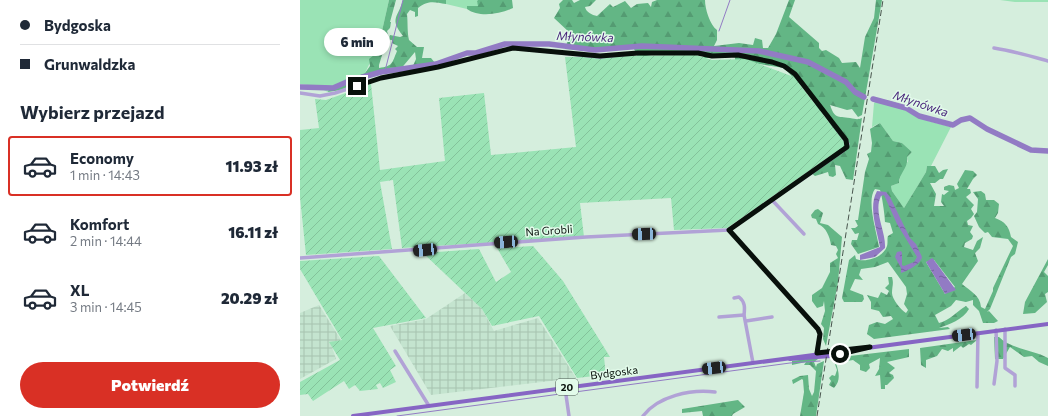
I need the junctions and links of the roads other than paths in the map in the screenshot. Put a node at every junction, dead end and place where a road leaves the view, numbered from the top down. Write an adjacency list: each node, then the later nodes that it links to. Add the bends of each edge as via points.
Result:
1 (994, 48): 2 (street)
2 (1048, 61)
3 (300, 93): 4 (street, via 320,96 335,93 381,78 513,48 600,56 638,53 738,55 772,62 784,66 795,74 848,144 844,150)
4 (772, 200): 5 (street); 6 (street)
5 (729, 230): 7 (street, Na Grobli, via 586,237); 19 (street, via 818,329 820,334)
6 (804, 234)
7 (300, 258)
8 (734, 298): 9 (street, via 738,297 743,301)
9 (744, 315): 10 (street); 12 (street)
10 (719, 317)
11 (772, 317): 12 (street)
12 (746, 321): 22 (street)
13 (1048, 324): 14 (main road, Bydgoska / 20)
14 (1005, 329): 15 (main road, Bydgoska / 20); 24 (street, via 1004,364 1005,368 1015,375)
15 (996, 330): 16 (main road, Bydgoska / 20); 23 (street, via 997,361)
16 (978, 333): 17 (main road, Bydgoska / 20); 25 (street)
17 (870, 347): 19 (main road, Bydgoska / 20); 20 (main road, Bydgoska / 20)
18 (395, 351): 28 (street)
19 (817, 353): 20 (street); 21 (main road, Bydgoska / 20)
20 (812, 358): 21 (main road, Bydgoska / 20)
21 (782, 359): 22 (main road, Bydgoska / 20)
22 (754, 363): 26 (main road, Bydgoska / 20)
23 (994, 384)
24 (1015, 386)
25 (977, 387)
26 (565, 388): 28 (main road, Bydgoska / 20); 30 (street)
27 (715, 392): 31 (street, via 707,391 664,399 650,407)
28 (429, 406): 29 (main road, Bydgoska / 20)
29 (353, 416)
30 (569, 416)
31 (643, 416)

